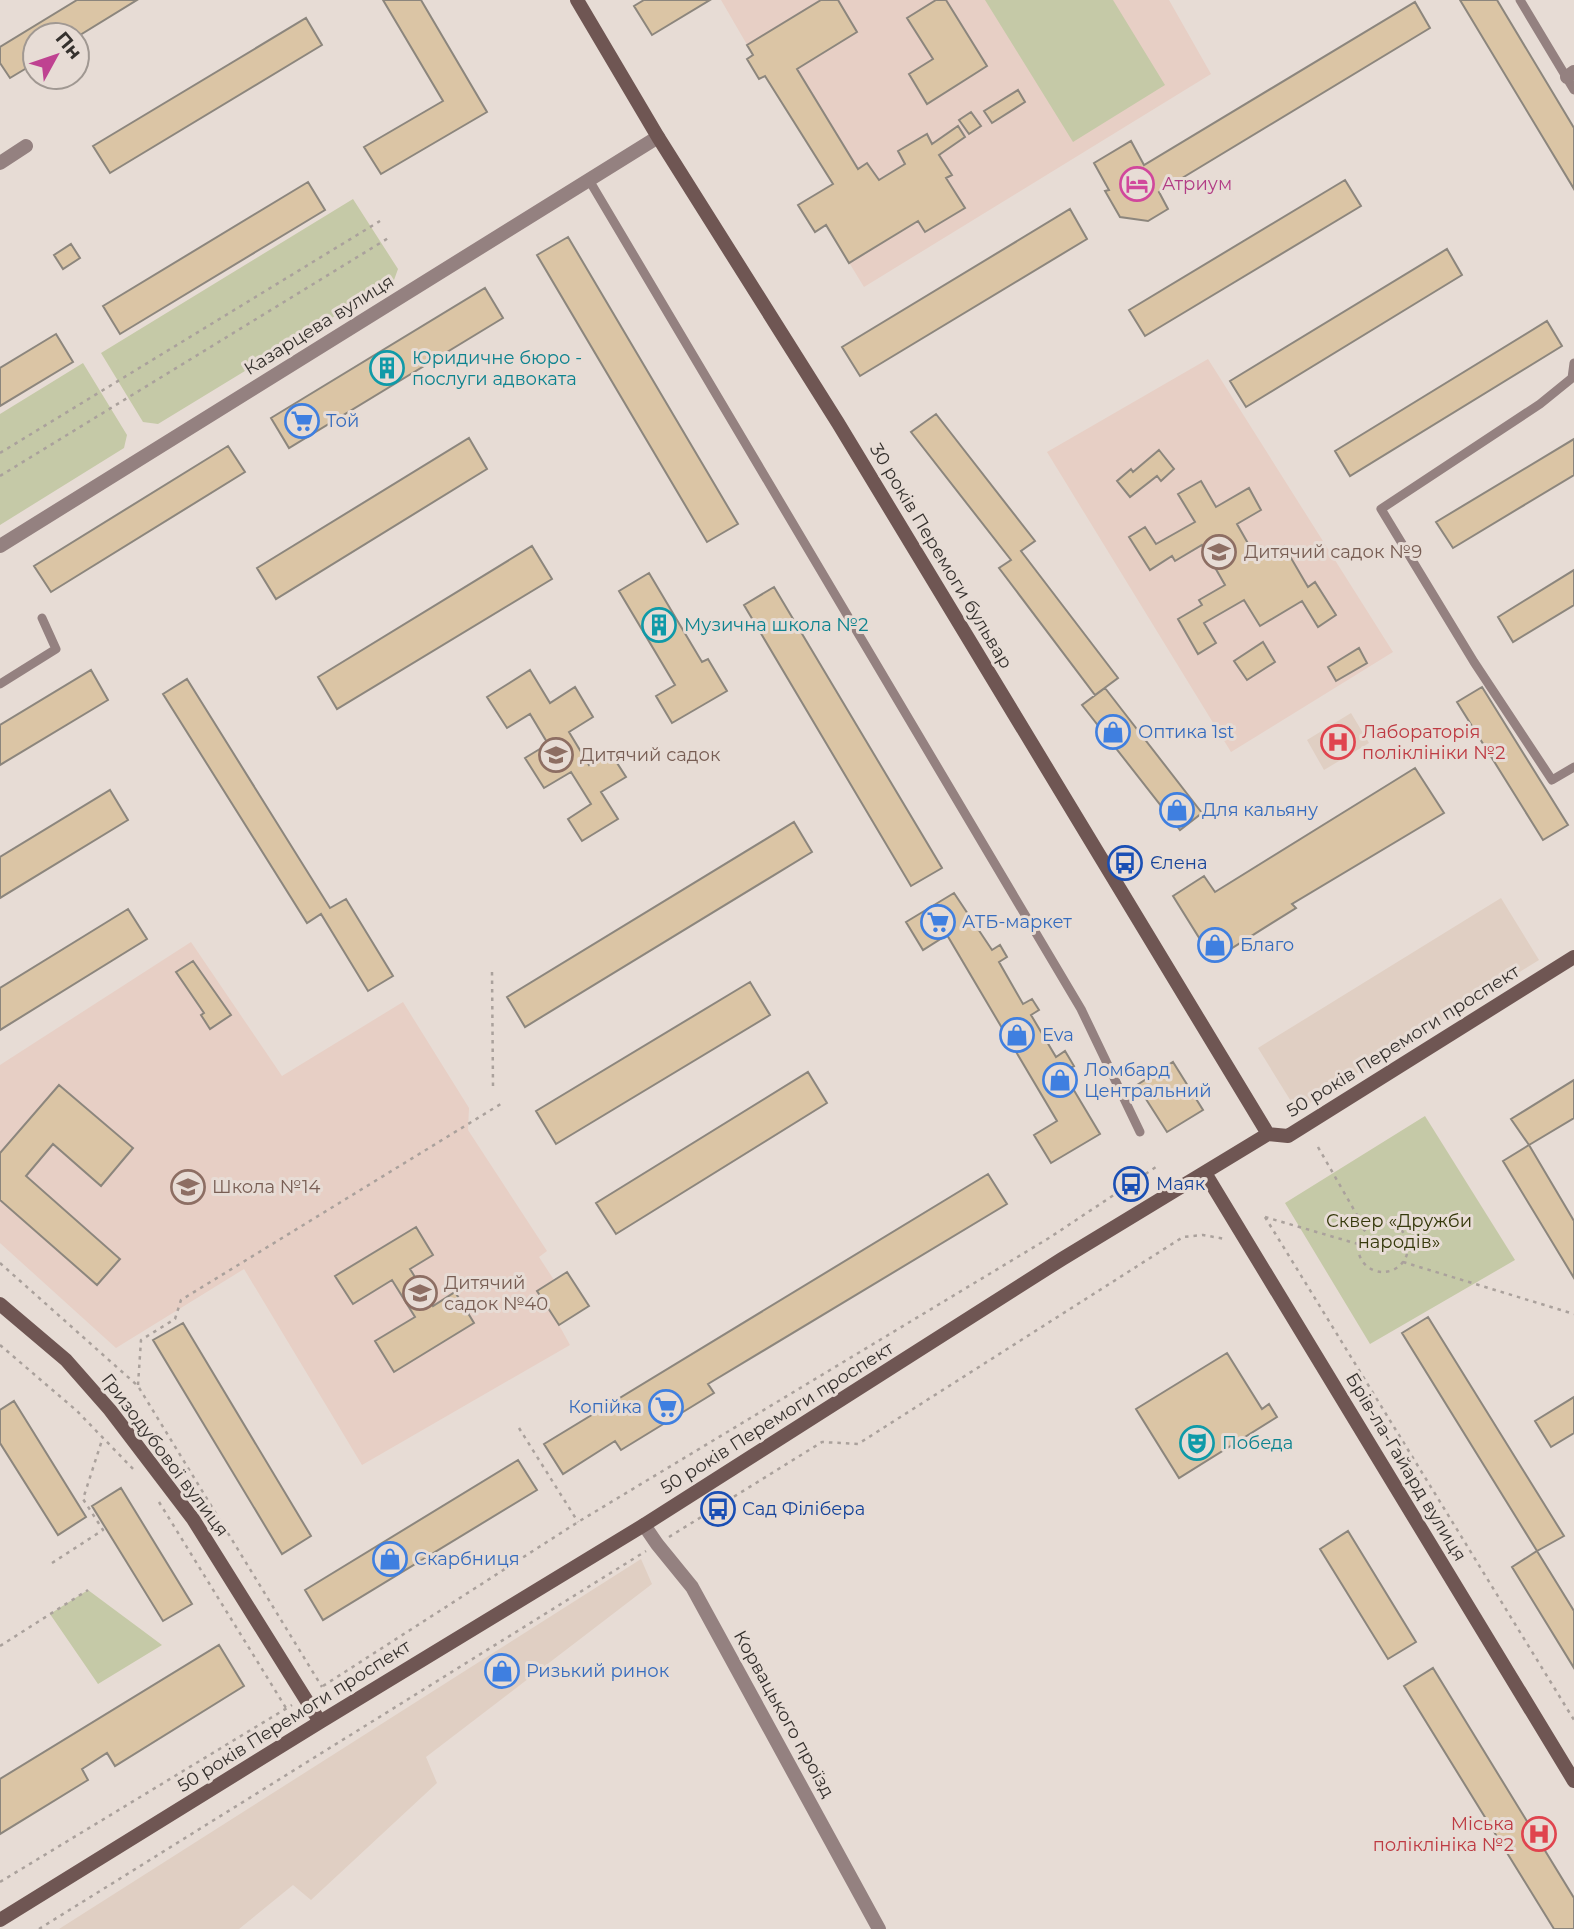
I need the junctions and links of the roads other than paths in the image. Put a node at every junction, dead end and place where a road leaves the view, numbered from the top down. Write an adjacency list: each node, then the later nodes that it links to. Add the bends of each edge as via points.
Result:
1 (577, 0): 4 (main road, 30 років Перемоги бульвар)
2 (1520, 0): 3 (lane)
3 (1572, 79)
4 (659, 137): 7 (street, Казарцева вулиця); 15 (main road, 30 років Перемоги бульвар)
5 (26, 146): 6 (street)
6 (0, 163)
7 (589, 180): 9 (street, Казарцева вулиця); 14 (lane, via 1081,1009)
8 (1574, 363): 12 (lane, via 1572,378 1541,404 1381,509 1552,780)
9 (0, 546)
10 (42, 618): 11 (lane, via 56,649)
11 (0, 684)
12 (1574, 767)
13 (1574, 957): 15 (main road, 50 років Перемоги проспект, via 1288,1136)
14 (1140, 1132)
15 (1268, 1134): 16 (main road, 50 років Перемоги проспект)
16 (1205, 1173): 18 (main road, 50 років Перемоги проспект); 20 (main road, Брів-ла-Гайард вулиця)
17 (0, 1304): 19 (main road, Гризодубової вулиця, via 66,1360 110,1410 193,1519)
18 (644, 1525): 19 (main road, 50 років Перемоги проспект); 22 (street, Корвацького проїзд, via 692,1587)
19 (320, 1722): 21 (main road, 50 років Перемоги проспект)
20 (1574, 1781)
21 (0, 1920)
22 (879, 1929)

